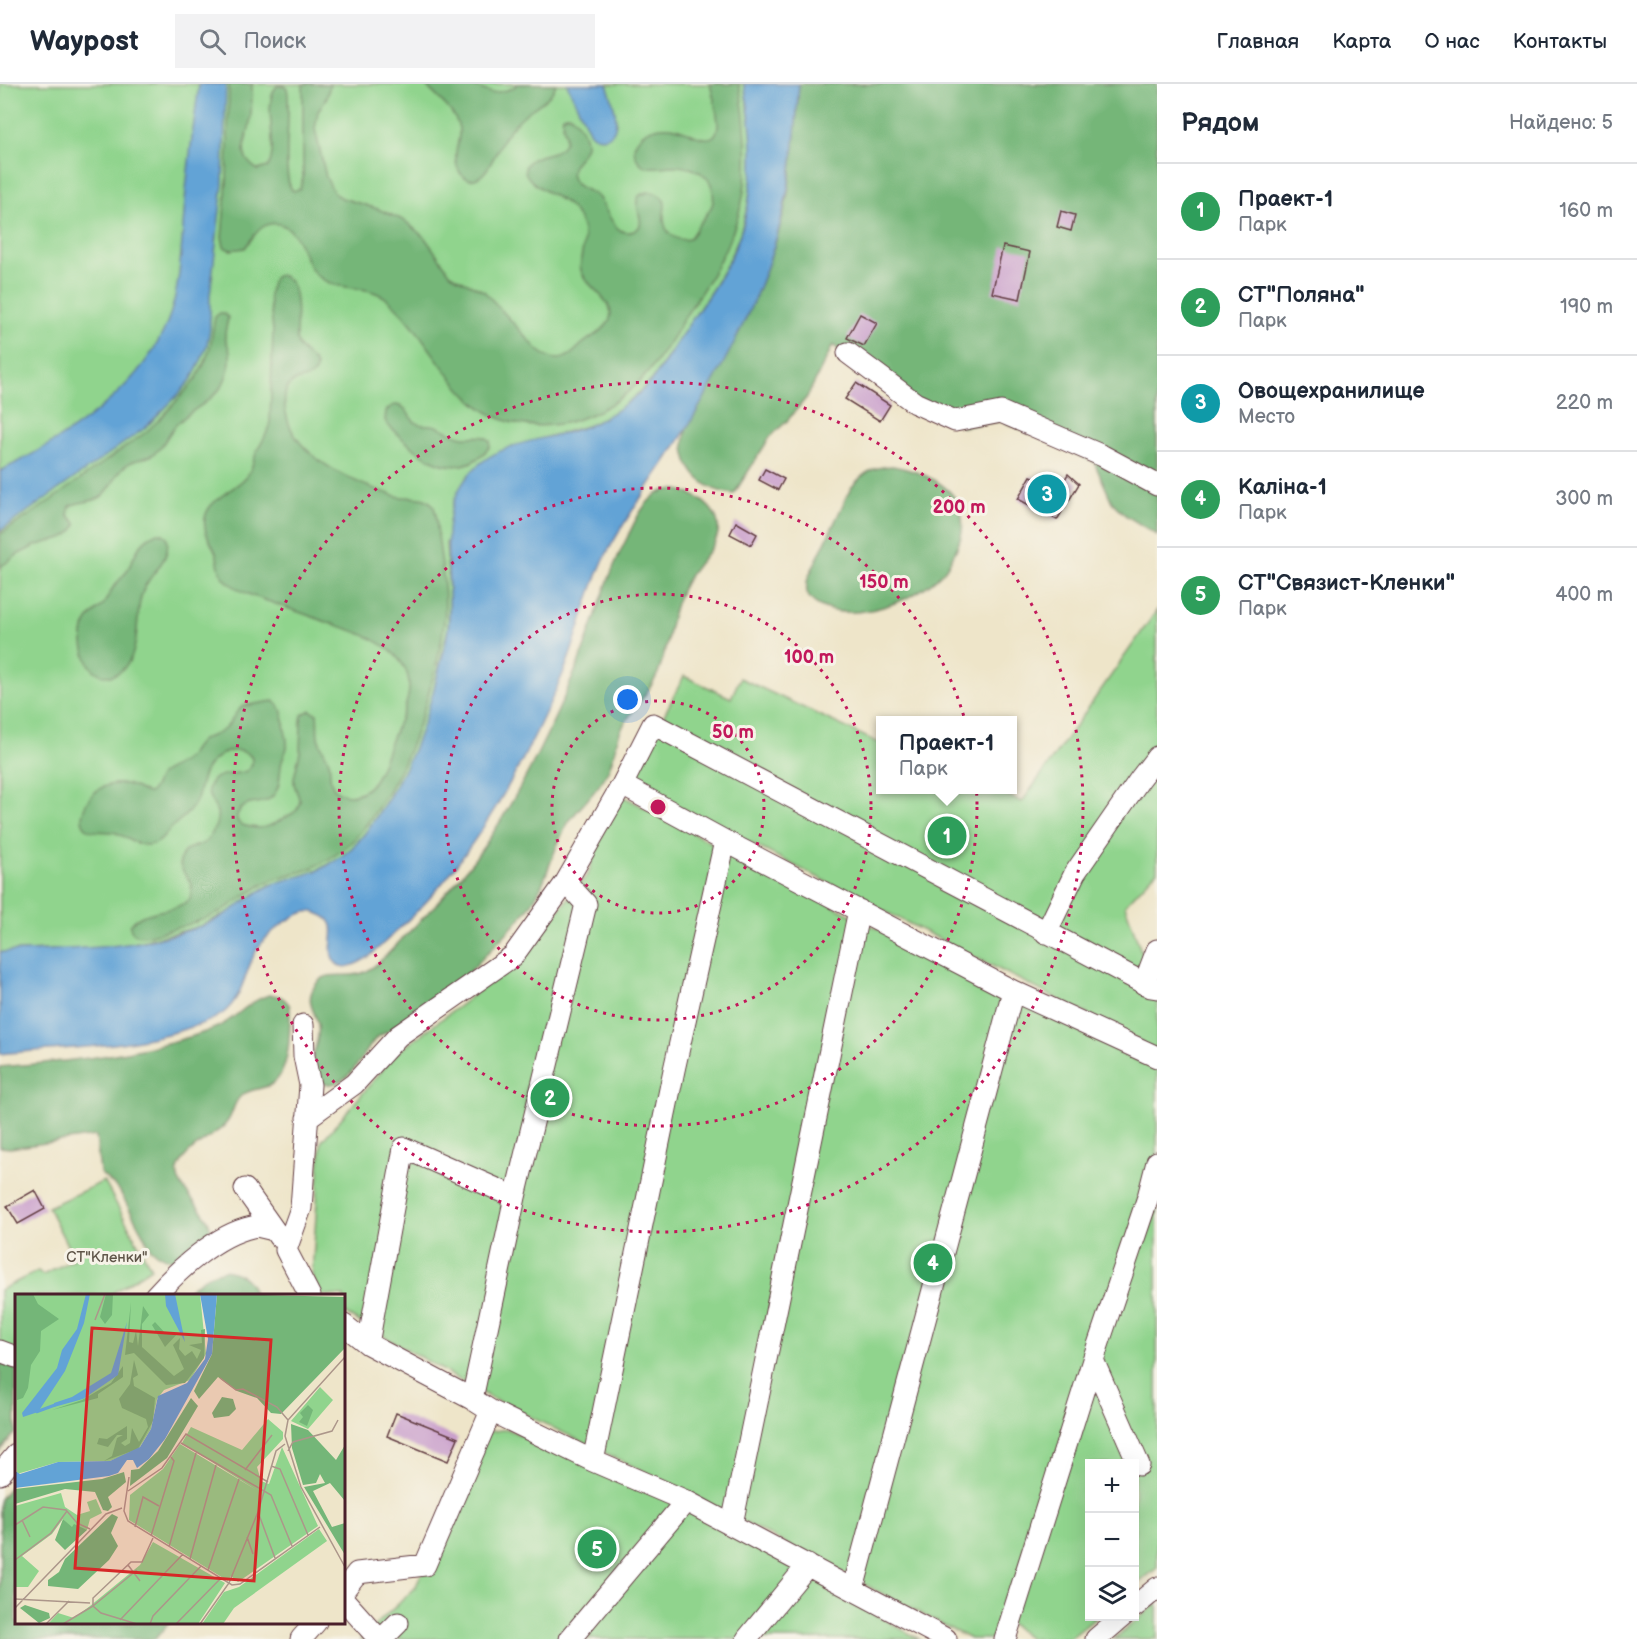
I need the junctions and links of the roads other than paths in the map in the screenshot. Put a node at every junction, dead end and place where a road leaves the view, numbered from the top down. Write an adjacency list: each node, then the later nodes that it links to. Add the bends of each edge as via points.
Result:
1 (848, 353): 2 (street, via 915,403 955,421 1001,412 1103,456)
2 (1157, 486)
3 (1157, 757): 8 (street, via 1075,873)
4 (622, 785): 5 (street); 6 (street); 8 (street, via 653,724)
5 (724, 841): 7 (street); 32 (street)
6 (566, 882): 14 (street, via 513,956 398,1036 354,1084); 17 (street, via 586,904)
7 (859, 910): 11 (street); 35 (street)
8 (1046, 933): 10 (street)
9 (1157, 950): 10 (street)
10 (1151, 986)
11 (1013, 991): 13 (street); 39 (street)
12 (303, 1025): 14 (street, via 310,1085)
13 (1157, 1058)
14 (307, 1118): 20 (street, via 301,1208)
15 (1157, 1162): 18 (street)
16 (245, 1189): 19 (street)
17 (515, 1197): 24 (street, via 404,1148); 28 (street)
18 (1153, 1198): 27 (street)
19 (274, 1230): 20 (street); 21 (street, via 257,1226 221,1239 176,1272)
20 (286, 1250): 22 (street)
21 (157, 1294)
22 (309, 1294)
23 (345, 1326): 24 (street)
24 (368, 1344): 28 (street)
25 (0, 1351): 26 (street)
26 (15, 1357)
27 (1094, 1360): 31 (street); 50 (street)
28 (472, 1399): 29 (street)
29 (491, 1411): 32 (street); 38 (street, via 425,1565 357,1573)
30 (15, 1456): 33 (street)
31 (1136, 1459)
32 (593, 1461): 34 (street)
33 (0, 1474)
34 (686, 1501): 35 (street); 48 (street)
35 (732, 1524): 36 (street)
36 (808, 1565): 39 (street); 49 (street)
37 (1157, 1588): 41 (street)
38 (345, 1589)
39 (853, 1589): 45 (street)
40 (345, 1601): 47 (street)
41 (1139, 1603)
42 (1118, 1621): 51 (street)
43 (398, 1623): 47 (street)
44 (315, 1624): 46 (street)
45 (942, 1638)
46 (302, 1639)
47 (380, 1639)
48 (570, 1639)
49 (747, 1639)
50 (1005, 1639)
51 (1096, 1639)

